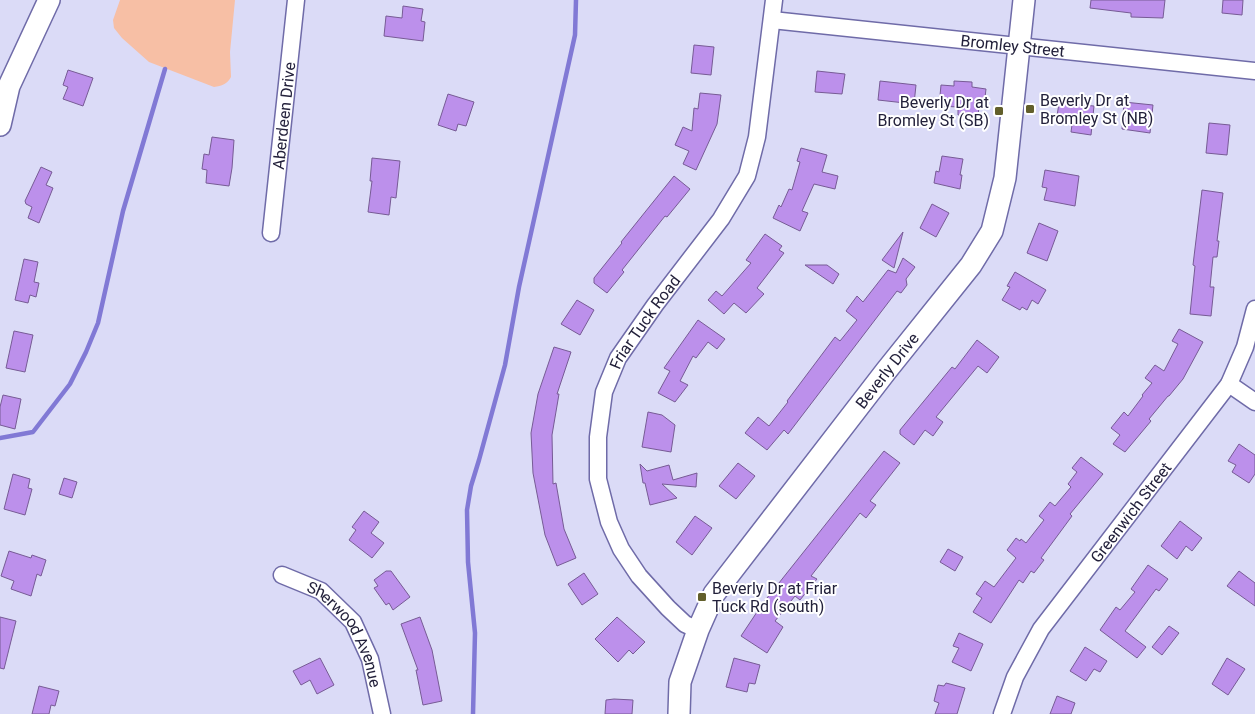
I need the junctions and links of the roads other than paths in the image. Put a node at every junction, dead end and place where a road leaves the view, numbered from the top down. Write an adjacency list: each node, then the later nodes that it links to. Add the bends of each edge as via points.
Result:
1 (49, 0): 8 (street, via 9,86)
2 (296, 0): 9 (street, Aberdeen Drive)
3 (774, 0): 5 (street, Friar Tuck Road)
4 (1024, 0): 6 (street, Beverly Drive)
5 (772, 20): 6 (street, Bromley Street); 14 (street, Friar Tuck Road, via 757,137 747,176 721,219 618,358 604,392 598,438 598,480 609,522 621,549 639,576 668,608 685,624)
6 (1019, 46): 7 (street, Bromley Street); 14 (street, Beverly Drive, via 1005,178 992,231 971,266 714,594)
7 (1255, 70)
8 (0, 125)
9 (271, 233)
10 (1255, 309): 11 (street, Greenwich Street, via 1245,347)
11 (1228, 384): 12 (street); 17 (street, Greenwich Street, via 1041,630 1015,677)
12 (1255, 402)
13 (282, 575): 15 (street, Sherwood Avenue, via 322,591 353,622 370,659)
14 (698, 630): 16 (street, Beverly Drive, via 680,682)
15 (382, 714)
16 (679, 714)
17 (1002, 714)

